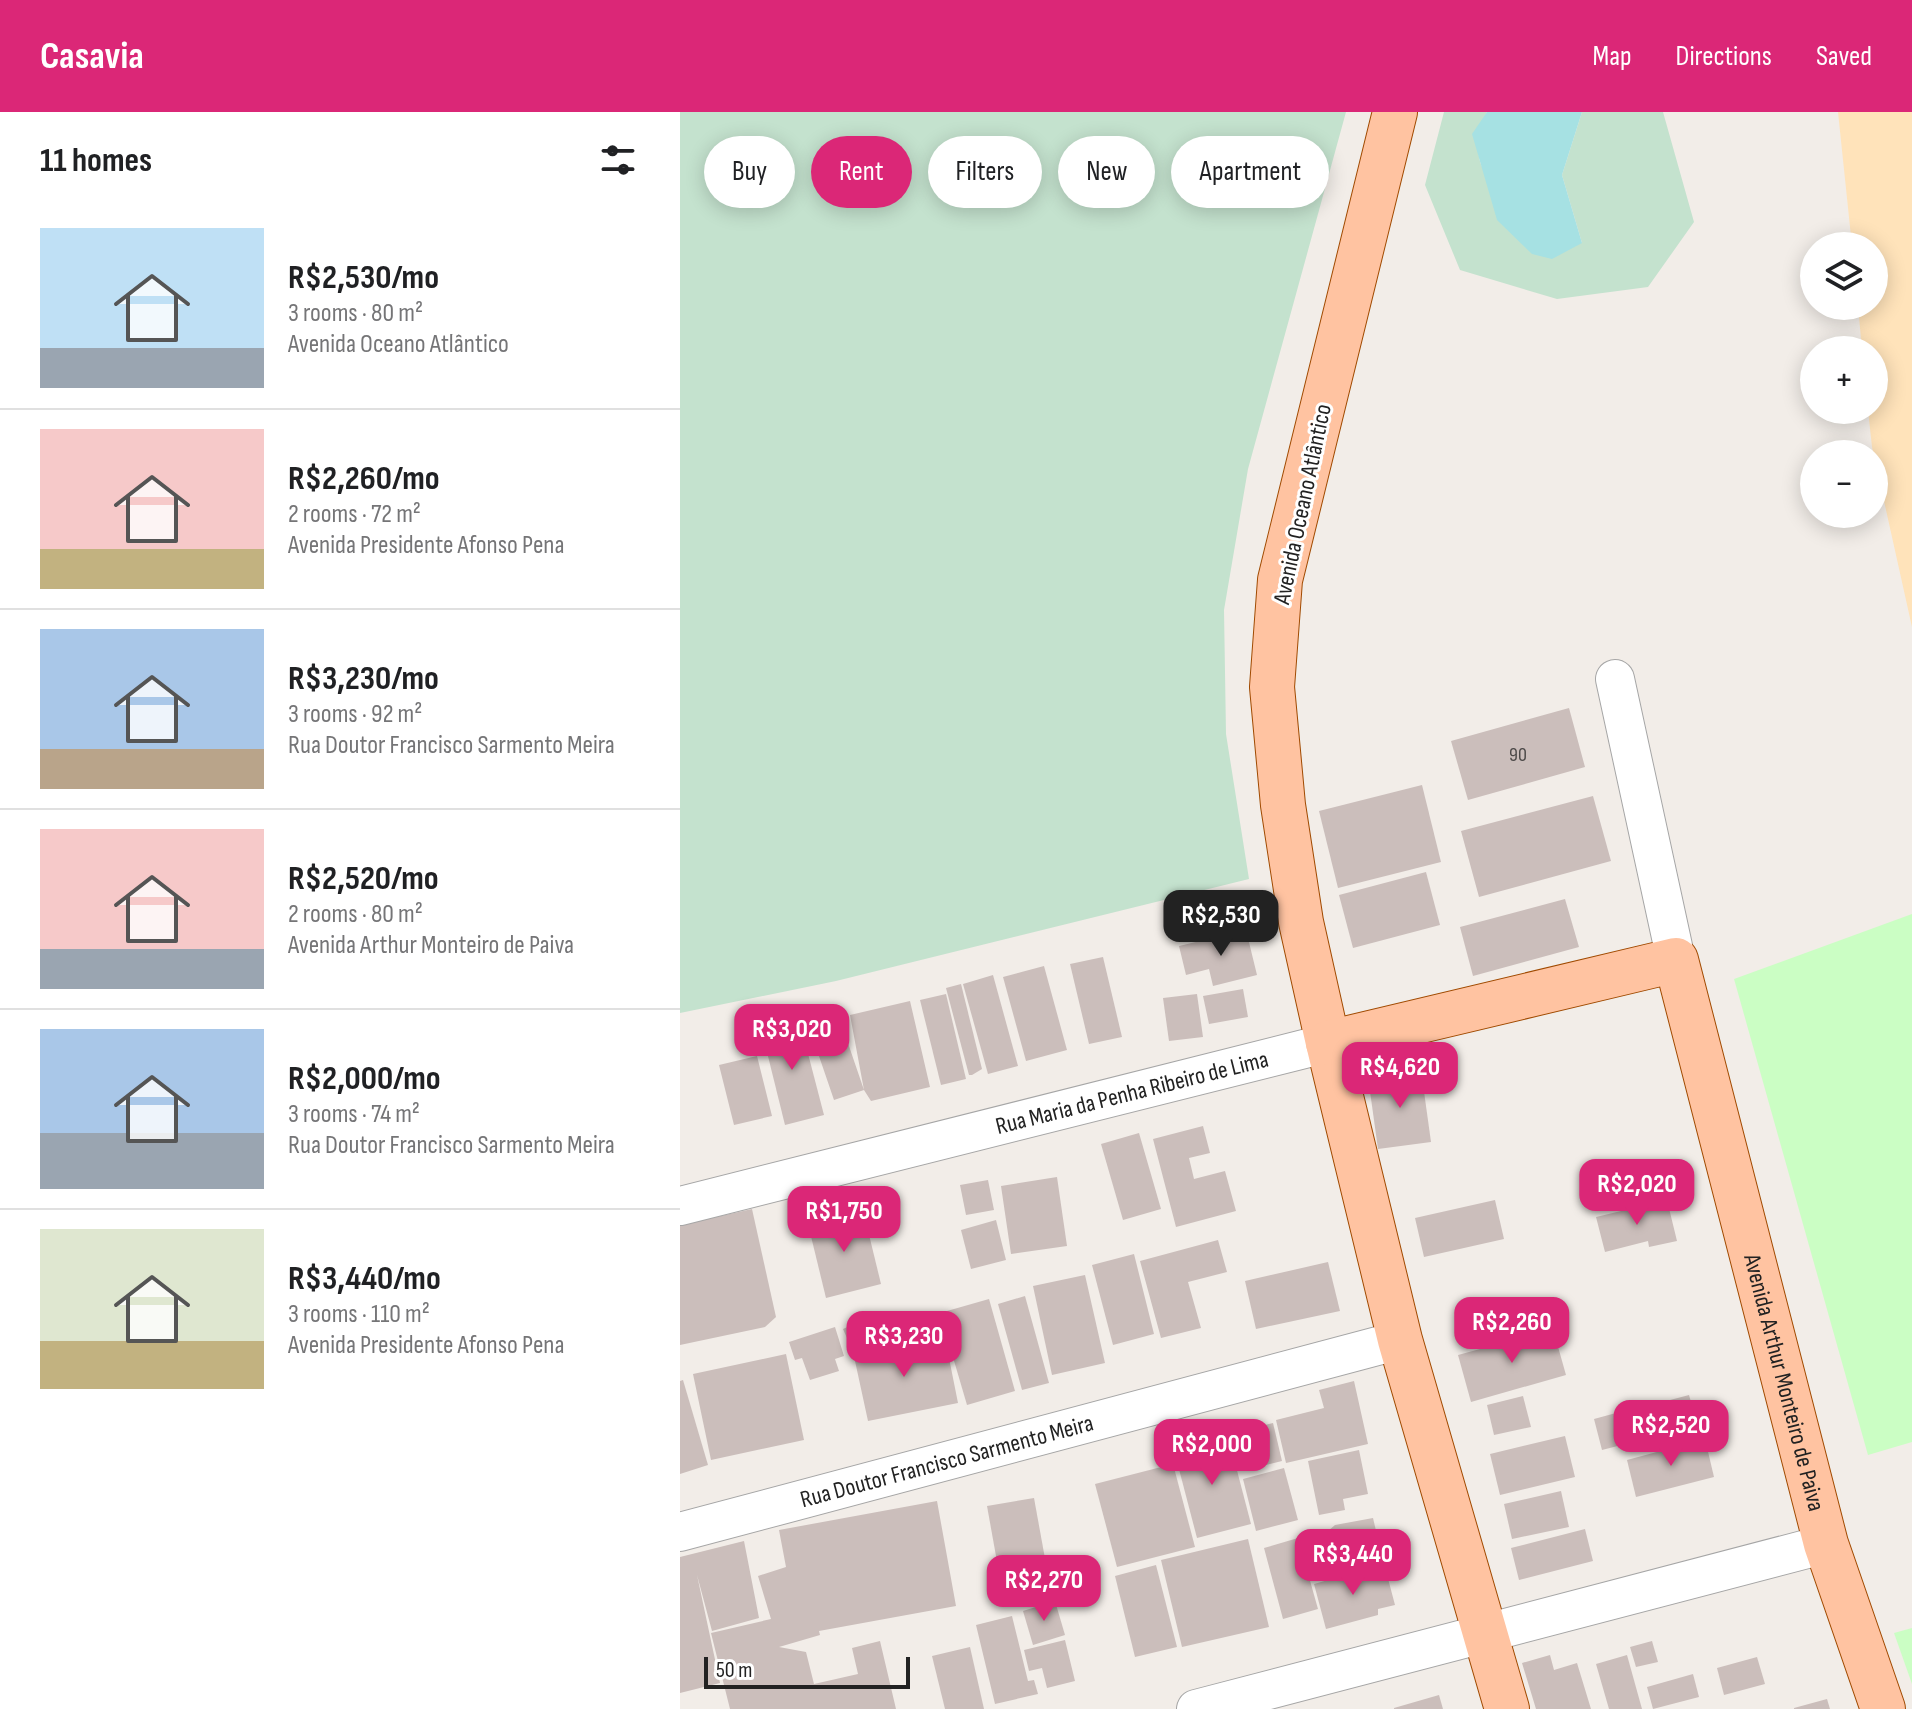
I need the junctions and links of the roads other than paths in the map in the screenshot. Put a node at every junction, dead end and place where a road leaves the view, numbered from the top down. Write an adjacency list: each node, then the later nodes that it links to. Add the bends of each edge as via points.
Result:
1 (1395, 112): 4 (main road, Avenida Oceano Atlântico, via 1280,580 1272,687 1301,922)
2 (1615, 679): 3 (street, Avenida Arthur Monteiro de Paiva)
3 (1676, 960): 4 (main road, Rua Maria da Penha Ribeiro de Lima); 8 (main road, Avenida Arthur Monteiro de Paiva)
4 (1328, 1043): 5 (street, Rua Maria da Penha Ribeiro de Lima); 6 (main road, Avenida Oceano Atlântico)
5 (680, 1206)
6 (1400, 1340): 7 (street, Rua Doutor Francisco Sarmento Meira); 9 (main road, Avenida Oceano Atlântico)
7 (680, 1532)
8 (1826, 1544): 9 (street); 12 (main road, Avenida Arthur Monteiro de Paiva)
9 (1483, 1635): 10 (street); 11 (main road, Avenida Oceano Atlântico)
10 (1196, 1709)
11 (1507, 1709)
12 (1883, 1709)

